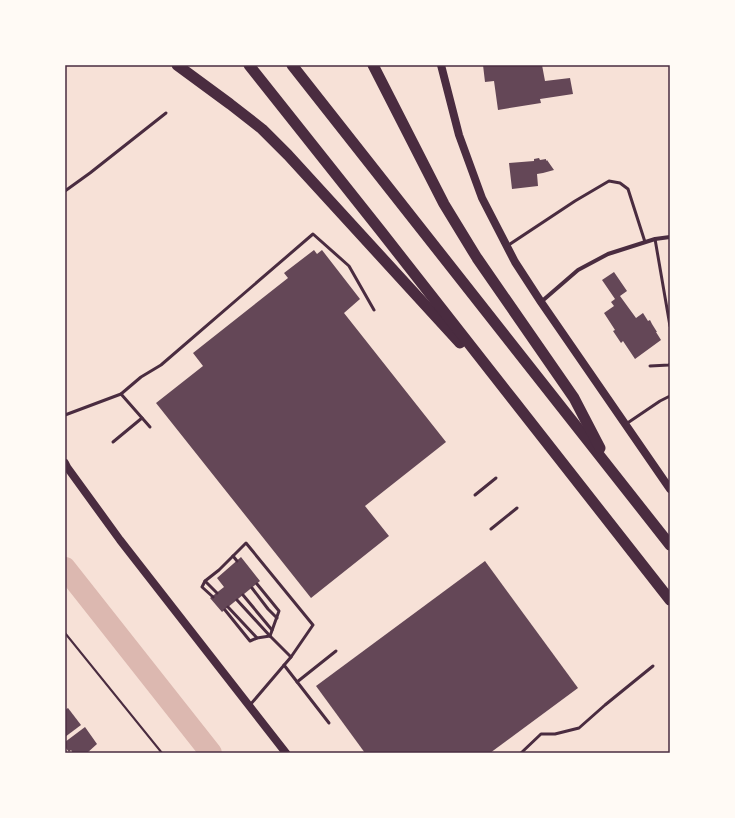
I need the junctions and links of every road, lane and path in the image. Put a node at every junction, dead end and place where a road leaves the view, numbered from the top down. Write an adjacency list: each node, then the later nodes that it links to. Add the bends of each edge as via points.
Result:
1 (177, 65): 19 (highway, via 262,129)
2 (249, 65): 19 (highway)
3 (292, 65): 26 (highway)
4 (373, 65): 26 (highway, via 444,204 477,258 574,398)
5 (441, 65): 11 (main road, via 459,135 482,198)
6 (166, 113): 7 (lane)
7 (65, 191)
8 (670, 237): 9 (street)
9 (655, 239): 10 (street); 14 (lane)
10 (644, 242): 11 (lane, via 628,189 620,183 610,181); 12 (street, via 608,254 578,270)
11 (507, 246): 12 (main road)
12 (541, 302): 22 (main road)
13 (374, 310): 17 (lane, via 349,266 313,234 161,365 141,377)
14 (670, 326)
15 (670, 364): 16 (lane)
16 (650, 366)
17 (121, 394): 20 (lane); 21 (lane)
18 (670, 396): 22 (lane)
19 (514, 402): 48 (highway)
20 (65, 415)
21 (142, 418): 23 (lane); 24 (lane)
22 (625, 424): 28 (main road)
23 (150, 427)
24 (113, 442)
25 (65, 463): 61 (main road, via 120,540)
26 (614, 473): 32 (highway)
27 (496, 478): 29 (lane)
28 (670, 489)
29 (475, 495)
30 (517, 508): 31 (lane)
31 (491, 528)
32 (670, 545)
33 (233, 556): 34 (lane); 35 (lane); 57 (lane, via 246,543 313,625)
34 (228, 560): 36 (lane); 37 (lane)
35 (237, 561)
36 (232, 565)
37 (219, 570): 38 (lane); 39 (lane)
38 (223, 573)
39 (213, 574): 40 (lane); 41 (lane)
40 (217, 578)
41 (205, 582): 44 (lane); 46 (lane, via 202,587)
42 (257, 584): 51 (lane, via 280,611)
43 (252, 588): 51 (lane)
44 (217, 593)
45 (243, 595): 52 (lane)
46 (213, 597)
47 (237, 600): 54 (lane)
48 (670, 600)
49 (228, 607): 55 (lane)
50 (224, 610): 55 (lane, via 250,641)
51 (277, 618): 52 (lane)
52 (272, 630): 54 (lane)
53 (65, 633): 63 (path)
54 (270, 636): 55 (lane); 57 (lane)
55 (257, 638)
56 (336, 651): 60 (lane)
57 (291, 657): 58 (lane)
58 (284, 664): 60 (lane); 61 (lane)
59 (653, 666): 65 (lane, via 579,728 555,734 541,734)
60 (298, 682): 62 (lane)
61 (249, 706): 64 (main road)
62 (329, 723)
63 (162, 753)
64 (286, 753)
65 (521, 753)

